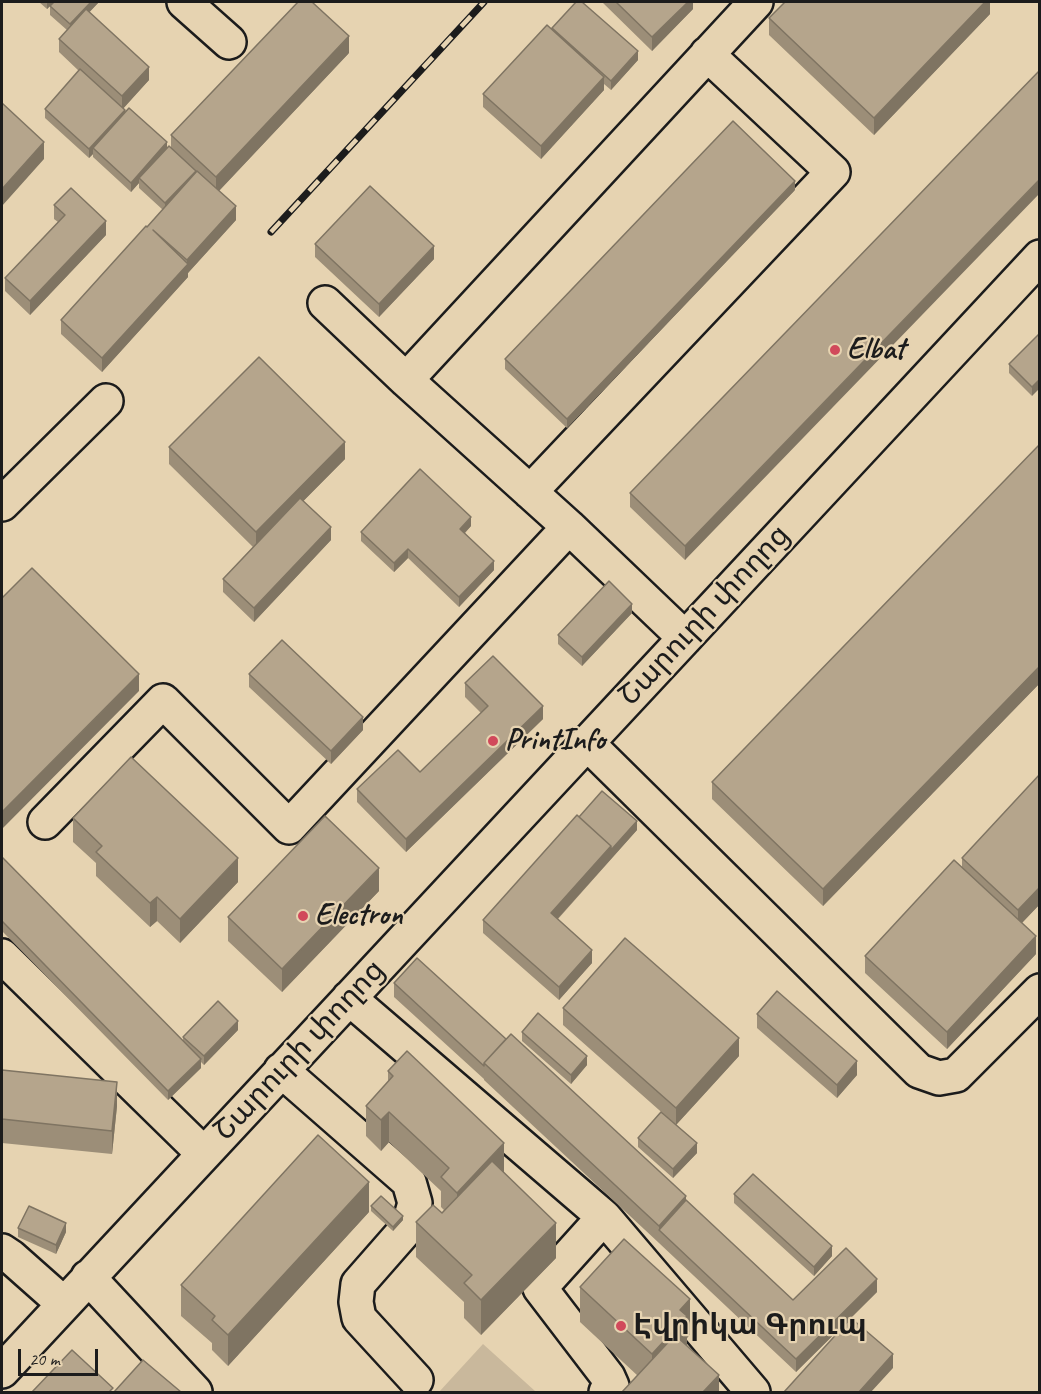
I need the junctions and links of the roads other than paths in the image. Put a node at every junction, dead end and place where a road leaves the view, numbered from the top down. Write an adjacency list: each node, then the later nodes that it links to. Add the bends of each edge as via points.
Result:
1 (184, 2): 3 (street)
2 (756, 2): 4 (street)
3 (229, 42)
4 (707, 54): 7 (street); 9 (street, via 833,172)
5 (1040, 257): 12 (street, Շարուրի փողոց)
6 (325, 303): 7 (street)
7 (406, 380): 9 (street)
8 (106, 401): 10 (street)
9 (530, 492): 11 (street)
10 (2, 504)
11 (569, 527): 12 (street); 14 (street, via 289,827 163,700)
12 (685, 638): 13 (street, Շարուրի փողոց)
13 (587, 743): 16 (street, via 919,1071 939,1078 956,1075); 17 (street, Շարուրի փողոց)
14 (45, 822)
15 (2, 956): 19 (street)
16 (1040, 991)
17 (349, 998): 18 (street, Շարուրի փողոց); 20 (street)
18 (281, 1070): 19 (street, Շարուրի փողոց); 25 (street, via 409,1182 414,1203 408,1227 358,1284 356,1302 359,1318)
19 (204, 1154): 22 (street, Շարուրի փողոց)
20 (604, 1217): 27 (street, via 540,1288 608,1377 612,1386); 28 (street)
21 (2, 1251): 23 (street)
22 (88, 1277): 23 (street, Շարուրի փողոց); 26 (street)
23 (63, 1304): 24 (street, Շարուրի փողոց)
24 (2, 1371)
25 (416, 1380)
26 (195, 1392)
27 (606, 1392)
28 (753, 1392)

